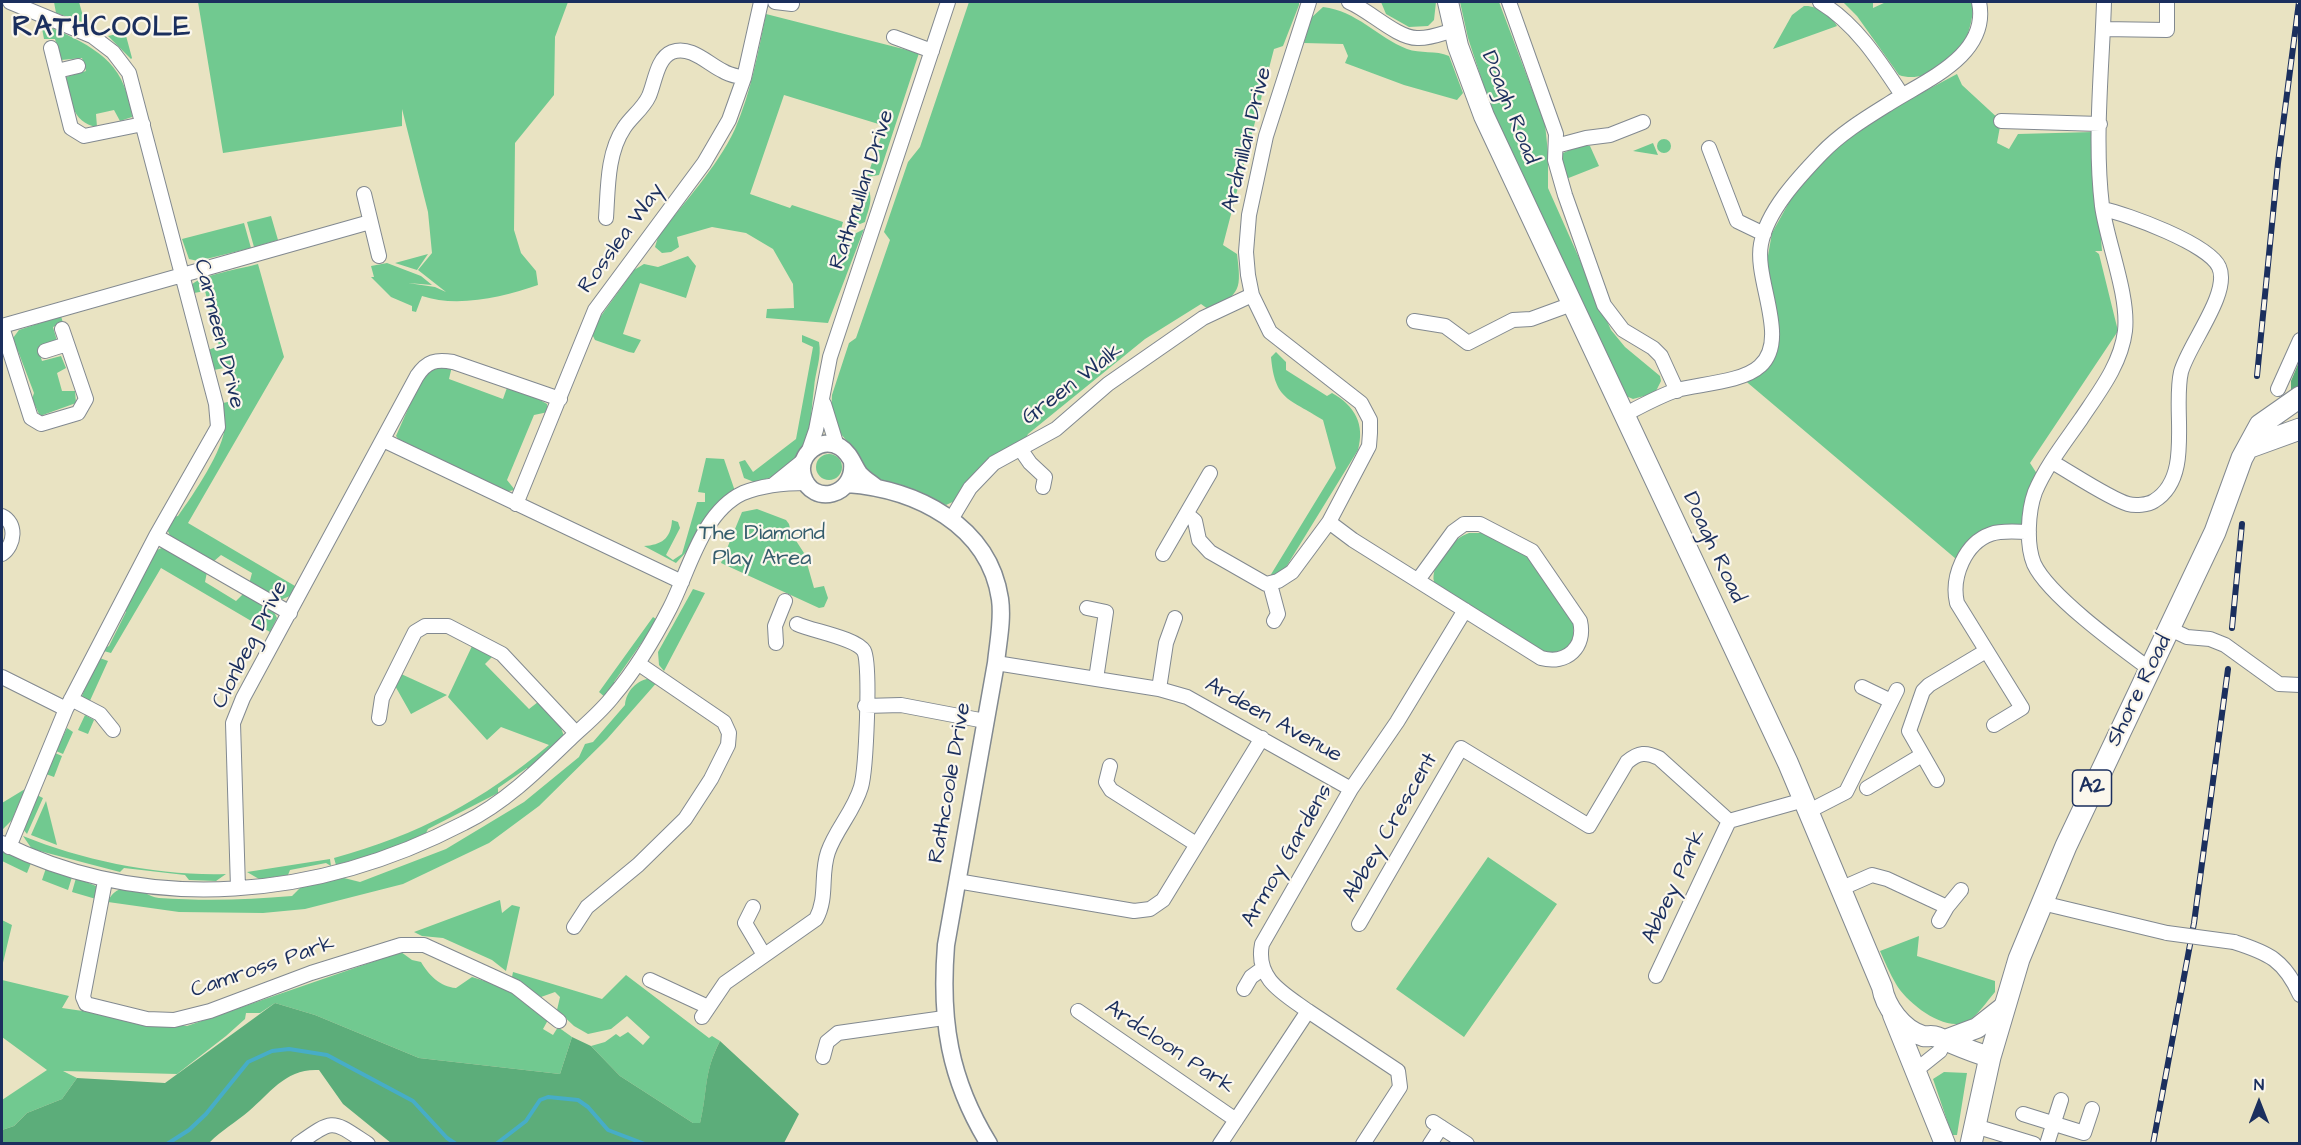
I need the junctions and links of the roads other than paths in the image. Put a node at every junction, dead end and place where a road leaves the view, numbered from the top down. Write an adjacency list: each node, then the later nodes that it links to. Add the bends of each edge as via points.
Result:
1 (10, 2): 27 (street, Carmeen Drive, via 92,36 113,52 129,74)
2 (762, 2): 23 (street, Rosslea Way)
3 (776, 2): 14 (street)
4 (948, 2): 20 (street, Rathmullan Drive)
5 (1309, 2): 38 (street, Ardmillan Drive, via 1266,136 1249,215 1246,252)
6 (1349, 2): 15 (street)
7 (1374, 2): 15 (street)
8 (1448, 2): 17 (main road, Doagh Road)
9 (1509, 2): 29 (street, via 1556,134)
10 (1820, 2): 24 (street, via 1847,23 1876,55)
11 (1979, 2): 24 (street, via 1982,14 1962,54 1939,75)
12 (2104, 2): 16 (street)
13 (2168, 2): 16 (street, via 2167,30)
14 (792, 4)
15 (1378, 18): 17 (street, via 1416,39)
16 (2103, 29): 28 (street)
17 (1454, 30): 39 (main road, Doagh Road, via 1484,116)
18 (894, 38): 20 (street)
19 (51, 48): 22 (street)
20 (932, 51): 48 (street, Rathmullan Drive, via 830,357)
21 (78, 66): 22 (street)
22 (57, 71): 27 (street, via 71,128 76,133 84,136)
23 (744, 78): 33 (street, via 685,52 673,52 662,60 648,98 617,141); 50 (street, Rosslea Way, via 729,120 704,163 595,310)
24 (1902, 95): 35 (street, via 1828,147 1803,173 1768,222)
25 (2001, 121): 28 (street)
26 (1643, 122): 29 (street, via 1610,135)
27 (143, 124): 37 (street, Carmeen Drive)
28 (2100, 124): 32 (street)
29 (1556, 146): 47 (street, via 1565,195 1604,305 1623,330 1661,356)
30 (1709, 148): 35 (street, via 1737,221)
31 (363, 194): 34 (street)
32 (2103, 209): 59 (street, via 2121,294 2125,328 2122,346 2100,391); 59 (street, via 2126,213 2205,250 2219,266 2222,280 2181,372 2178,465 2168,488 2155,501 2127,504)
33 (606, 218)
34 (370, 222): 36 (street); 37 (street)
35 (1764, 234): 47 (street, via 1760,267 1772,326 1771,347 1761,365 1743,375)
36 (379, 256)
37 (182, 273): 41 (street); 72 (street, Carmeen Drive, via 216,404 218,427)
38 (1252, 295): 56 (street, Green Walk, via 1203,318 1108,384 1056,429); 70 (street, Ardmillan Drive, via 1269,332 1345,388 1361,403 1370,420 1369,446)
39 (1572, 304): 40 (street, via 1531,319 1513,320 1468,343 1445,326); 51 (main road, Doagh Road)
40 (1414, 321)
41 (2, 327): 44 (street, via 31,418 41,424 78,413 86,399)
42 (62, 329): 44 (street)
43 (2300, 340): 46 (street)
44 (67, 344): 45 (street)
45 (45, 351)
46 (2278, 389)
47 (1677, 390): 51 (street)
48 (822, 393): 54 (street, Rathmullan Drive); 57 (street, Rathmullan Drive, via 816,430)
49 (2300, 397): 55 (main road, Shore Road / A2, via 2260,425)
50 (560, 399): 53 (street, Clonbeg Drive, via 437,359 424,366 417,376); 66 (street, Rosslea Way)
51 (1624, 415): 109 (main road, Doagh Road)
52 (2300, 429): 55 (main road)
53 (383, 441): 66 (street); 81 (street, Clonbeg Drive)
54 (837, 446): 57 (street, via 822,444); 58 (street)
55 (2250, 447): 85 (main road, Shore Road / A2)
56 (1021, 450): 61 (street); 69 (street, Green Walk, via 1000,459 985,472)
57 (806, 457): 62 (street, via 802,468); 64 (street)
58 (852, 462): 63 (street); 65 (street, Rathcoole Drive)
59 (2052, 462): 71 (street, via 2034,495)
60 (1210, 473): 67 (street)
61 (1046, 477)
62 (807, 483): 63 (street, via 827,494); 64 (street)
63 (847, 484): 65 (street, Rathcoole Drive)
64 (771, 486): 76 (street, via 742,494 725,506 707,528)
65 (877, 488): 69 (street, Rathcoole Drive)
66 (516, 504): 76 (street)
67 (1186, 514): 74 (street); 77 (street, via 1195,521 1198,538 1210,552)
68 (2, 516): 73 (street, via 12,526 6,552)
69 (952, 518): 88 (street, Rathcoole Drive, via 977,543 993,573 1001,623)
70 (1329, 522): 75 (street); 77 (street, via 1298,567)
71 (2029, 532): 87 (street, via 1993,533 1975,542 1956,578 1957,603); 90 (street, via 2033,562 2046,583)
72 (156, 536): 81 (street); 96 (street, Carmeen Drive)
73 (2, 554)
74 (1163, 554)
75 (1418, 580): 80 (street); 80 (street, via 1459,527 1480,524 1526,546 1539,558 1580,621 1580,642 1563,659 1549,660)
76 (682, 582): 89 (street)
77 (1270, 584): 83 (street, via 1278,614)
78 (785, 601): 86 (street, via 775,626)
79 (1087, 608): 92 (street, via 1106,612)
80 (1465, 610): 108 (street, Armoy Gardens)
81 (290, 613): 115 (street, Clonbeg Drive, via 233,723)
82 (1175, 618): 95 (street, via 1166,643)
83 (1274, 621)
84 (797, 624): 97 (street, via 859,645 865,652)
85 (2170, 629): 90 (main road, Shore Road / A2); 93 (street, via 2187,638 2210,639 2225,645 2279,684)
86 (777, 643)
87 (1986, 651): 100 (street, via 2022,708); 104 (street, via 1923,691 1909,731)
88 (996, 663): 92 (street, Ardeen Avenue); 99 (street, Rathcoole Drive)
89 (639, 664): 102 (street, via 613,698); 123 (street, via 724,722 728,745 684,819 638,865 587,907)
90 (2151, 670): 118 (main road, Shore Road / A2)
91 (2, 677): 96 (street)
92 (1096, 679): 95 (street, Ardeen Avenue)
93 (2300, 685)
94 (1862, 687): 109 (street, Abbey Park, via 1894,695 1846,792)
95 (1159, 689): 103 (street, Ardeen Avenue, via 1187,697)
96 (68, 704): 101 (street, via 100,714); 112 (street, Carmeen Drive)
97 (865, 706): 99 (street, via 901,705); 124 (street, via 867,749 861,787 828,853 823,906 816,919)
98 (379, 718): 102 (street, via 382,698 415,632 435,624 448,626 502,654)
99 (985, 721): 114 (street, Rathcoole Drive)
100 (1994, 725)
101 (113, 730)
102 (576, 734): 115 (street, via 513,790 466,823 355,869 283,884)
103 (1262, 738): 108 (street, Ardeen Avenue); 111 (street)
104 (1922, 755): 106 (street); 107 (street)
105 (1110, 766): 111 (street, via 1106,782 1111,790)
106 (1937, 780)
107 (1867, 788)
108 (1351, 789): 125 (street, Armoy Gardens, via 1262,944)
109 (1806, 806): 110 (street, Abbey Park); 116 (main road, Doagh Road)
110 (1730, 821): 122 (street, Abbey Crescent, via 1659,758 1648,753 1636,754 1627,762 1589,826 1461,748); 126 (street, Abbey Park)
111 (1196, 844): 114 (street, via 1163,900 1150,909 1134,911)
112 (5, 845): 113 (street, via 58,868)
113 (105, 881): 115 (street, via 167,888); 136 (street, Camross Park, via 82,997 86,1004 147,1019 174,1020 210,1011 310,973 415,944 508,983)
114 (957, 881): 135 (street, Rathcoole Drive, via 946,945)
115 (238, 888)
116 (1840, 889): 120 (street, via 1872,875); 128 (main road, Doagh Road)
117 (1961, 890): 120 (street)
118 (2042, 903): 130 (street, bridge, via 2167,933 2234,942 2265,952 2283,966); 131 (main road, Shore Road / A2)
119 (753, 907): 124 (street, via 745,923)
120 (1947, 907): 121 (street)
121 (1939, 921)
122 (1359, 924)
123 (574, 927)
124 (764, 955): 127 (street, via 725,983 704,1012)
125 (1262, 969): 129 (street); 133 (street, via 1269,982)
126 (1656, 976)
127 (650, 980)
128 (1882, 987): 134 (main road, Doagh Road, via 1884,1001); 137 (main road, via 1929,1025)
129 (1244, 988)
130 (2300, 995)
131 (2005, 1006): 137 (main road, via 1977,1028); 139 (main road, Shore Road / A2)
132 (1078, 1011): 144 (street, Ardcloon Park)
133 (1308, 1011): 144 (street); 151 (street, via 1398,1071 1401,1087)
134 (1892, 1012): 137 (main road, via 1923,1036); 140 (main road, Doagh Road)
135 (944, 1018): 138 (street, via 838,1033 827,1042); 149 (street, Rathcoole Drive, via 963,1095)
136 (559, 1021)
137 (1939, 1038): 139 (main road); 140 (street, via 1940,1051)
138 (823, 1057)
139 (1990, 1057): 146 (main road, Shore Road / A2)
140 (1915, 1071): 154 (main road, Doagh Road)
141 (2061, 1100): 145 (street)
142 (2092, 1109): 145 (street, via 2084,1133)
143 (2023, 1114): 145 (street)
144 (1236, 1120): 150 (street)
145 (2052, 1124): 156 (street)
146 (1973, 1135): 155 (street)
147 (298, 1143): 148 (street, via 330,1124)
148 (368, 1143)
149 (989, 1143)
150 (1220, 1143)
151 (1363, 1143)
152 (1430, 1143): 153 (street, via 1437,1124)
153 (1467, 1143)
154 (1945, 1143)
155 (2034, 1143)
156 (2047, 1143)

